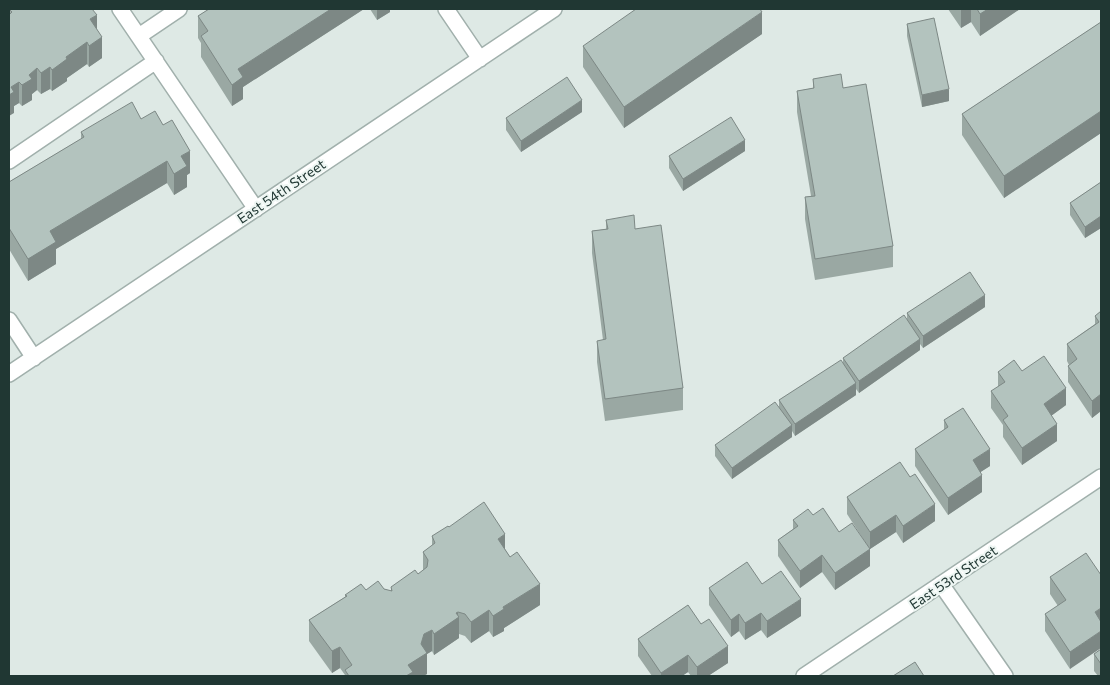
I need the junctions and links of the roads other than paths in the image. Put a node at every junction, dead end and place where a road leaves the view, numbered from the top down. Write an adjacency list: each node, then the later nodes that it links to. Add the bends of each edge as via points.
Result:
1 (120, 9): 5 (street)
2 (179, 9): 5 (street)
3 (446, 9): 6 (street)
4 (554, 9): 6 (street, East 54th Street)
5 (139, 36): 7 (street)
6 (480, 59): 9 (street, East 54th Street)
7 (156, 61): 8 (street); 9 (street)
8 (9, 161)
9 (256, 209): 11 (street, East 54th Street)
10 (9, 320): 11 (street)
11 (34, 358): 12 (street, East 54th Street)
12 (9, 374)
13 (1101, 478): 14 (street, East 53rd Street)
14 (941, 584): 15 (street, East 53rd Street); 16 (street)
15 (804, 676)
16 (1004, 676)

